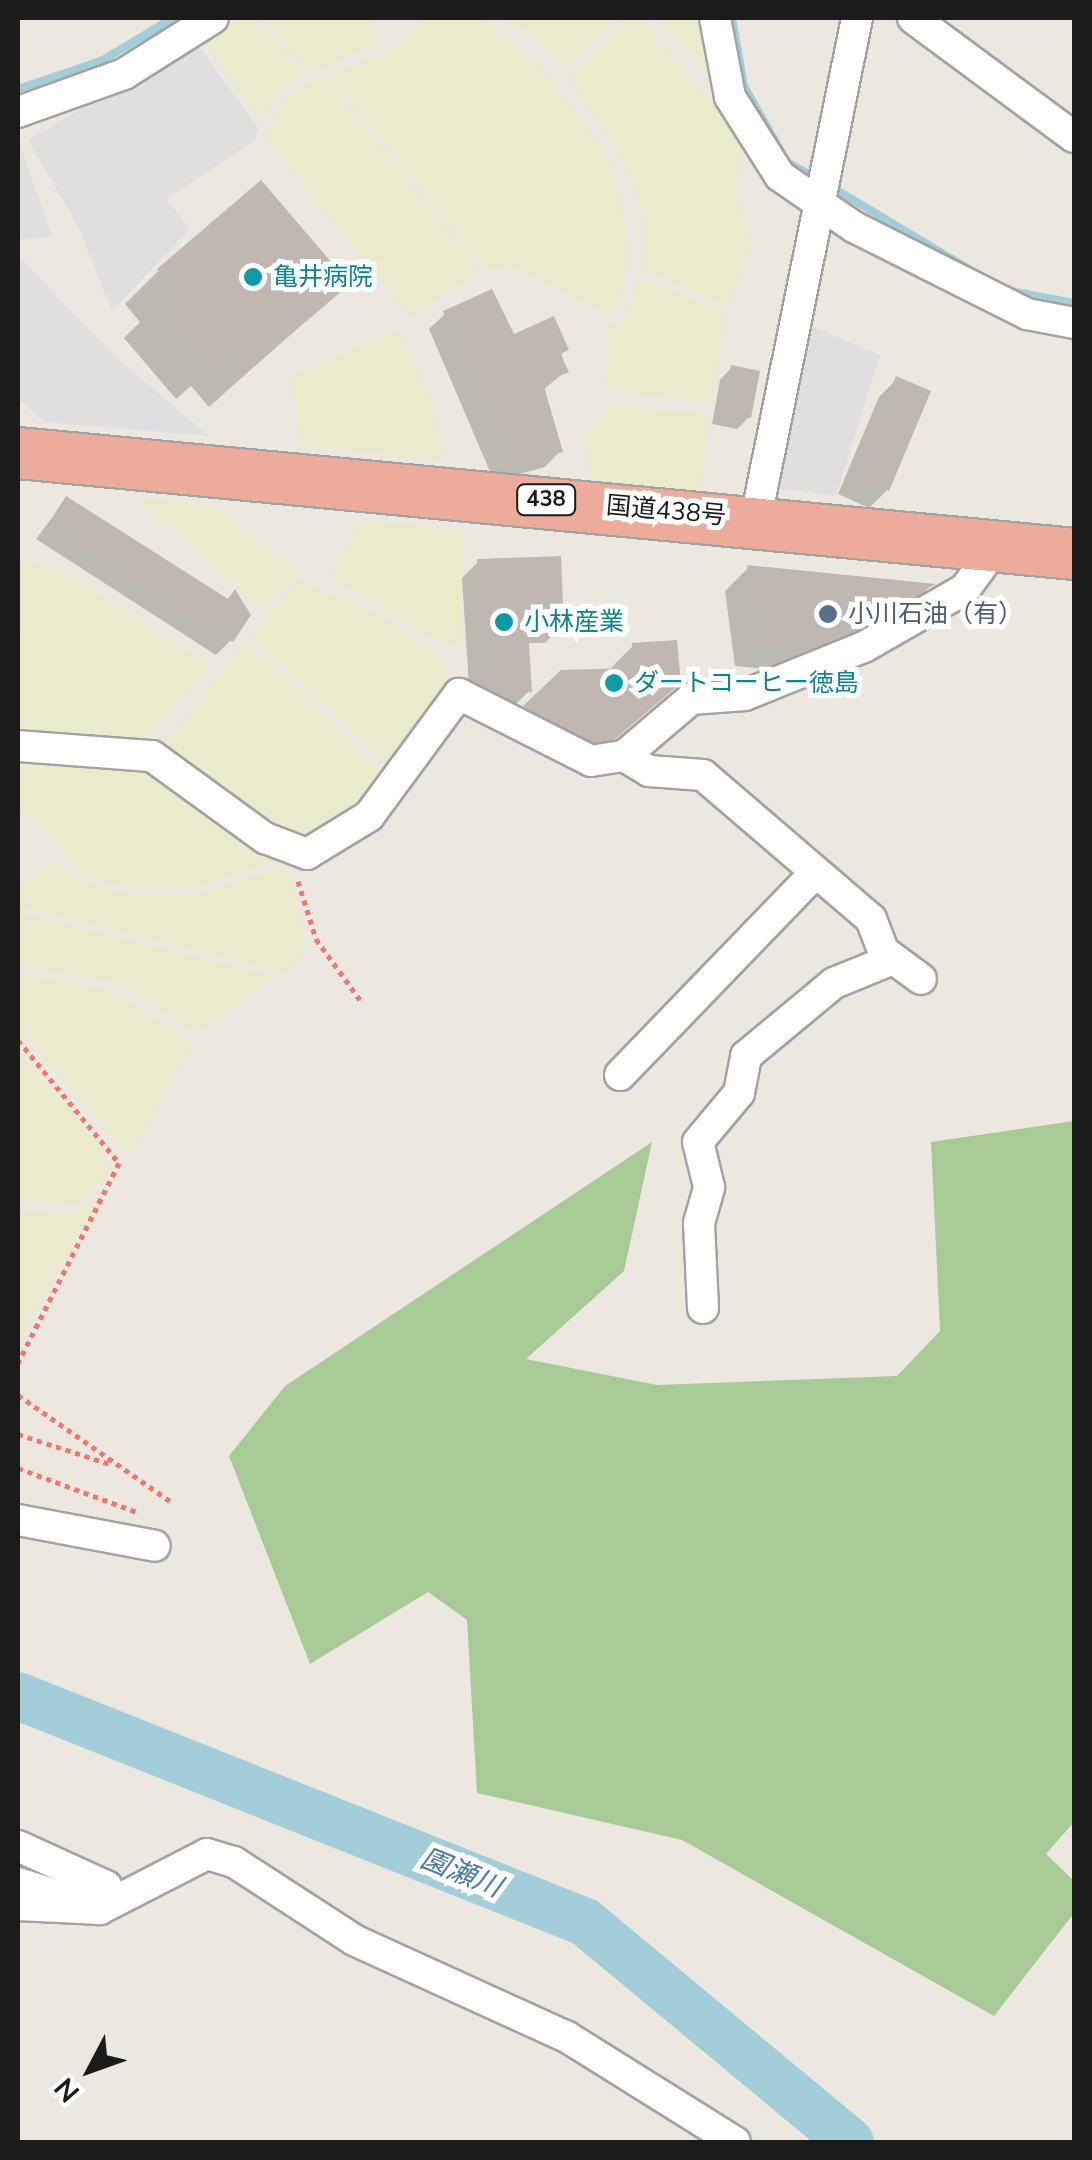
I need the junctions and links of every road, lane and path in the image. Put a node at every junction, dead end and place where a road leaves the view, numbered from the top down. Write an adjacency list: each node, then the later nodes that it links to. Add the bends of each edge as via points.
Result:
1 (213, 18): 5 (street, via 124,74)
2 (715, 18): 7 (street, via 730,97 756,147)
3 (857, 18): 7 (street)
4 (913, 18): 6 (street)
5 (18, 112)
6 (1074, 136)
7 (824, 209): 8 (street, via 1028,314); 10 (street)
8 (1074, 323)
9 (18, 453): 10 (highway, 国道438号 / 438)
10 (756, 518): 11 (highway, 国道438号 / 438)
11 (996, 545): 12 (highway, 国道438号 / 438); 14 (street, via 965,589 864,647 745,695 691,700)
12 (1069, 545)
13 (18, 746): 15 (street, via 152,756)
14 (624, 756): 15 (street, via 591,761 459,694 369,816 344,838); 16 (street, via 649,771 703,775)
15 (298, 853): 19 (path, via 316,939)
16 (814, 872): 17 (street, via 871,919); 21 (street)
17 (893, 959): 18 (street); 22 (street, via 834,983 746,1056 739,1093 698,1142 710,1188 698,1241)
18 (921, 979)
19 (360, 1000)
20 (18, 1040): 23 (path, via 120,1163)
21 (620, 1076)
22 (703, 1308)
23 (18, 1363)
24 (18, 1396): 26 (path)
25 (18, 1434): 26 (path)
26 (117, 1467): 28 (path)
27 (18, 1468): 30 (path)
28 (170, 1501)
29 (18, 1520): 30 (street)
30 (155, 1532)
31 (18, 1846): 34 (street, via 106,1886)
32 (18, 1884): 34 (street)
33 (18, 1905): 34 (street)
34 (100, 1909): 35 (street, via 207,1854 234,1862 354,1940 567,2037)
35 (735, 2142)

